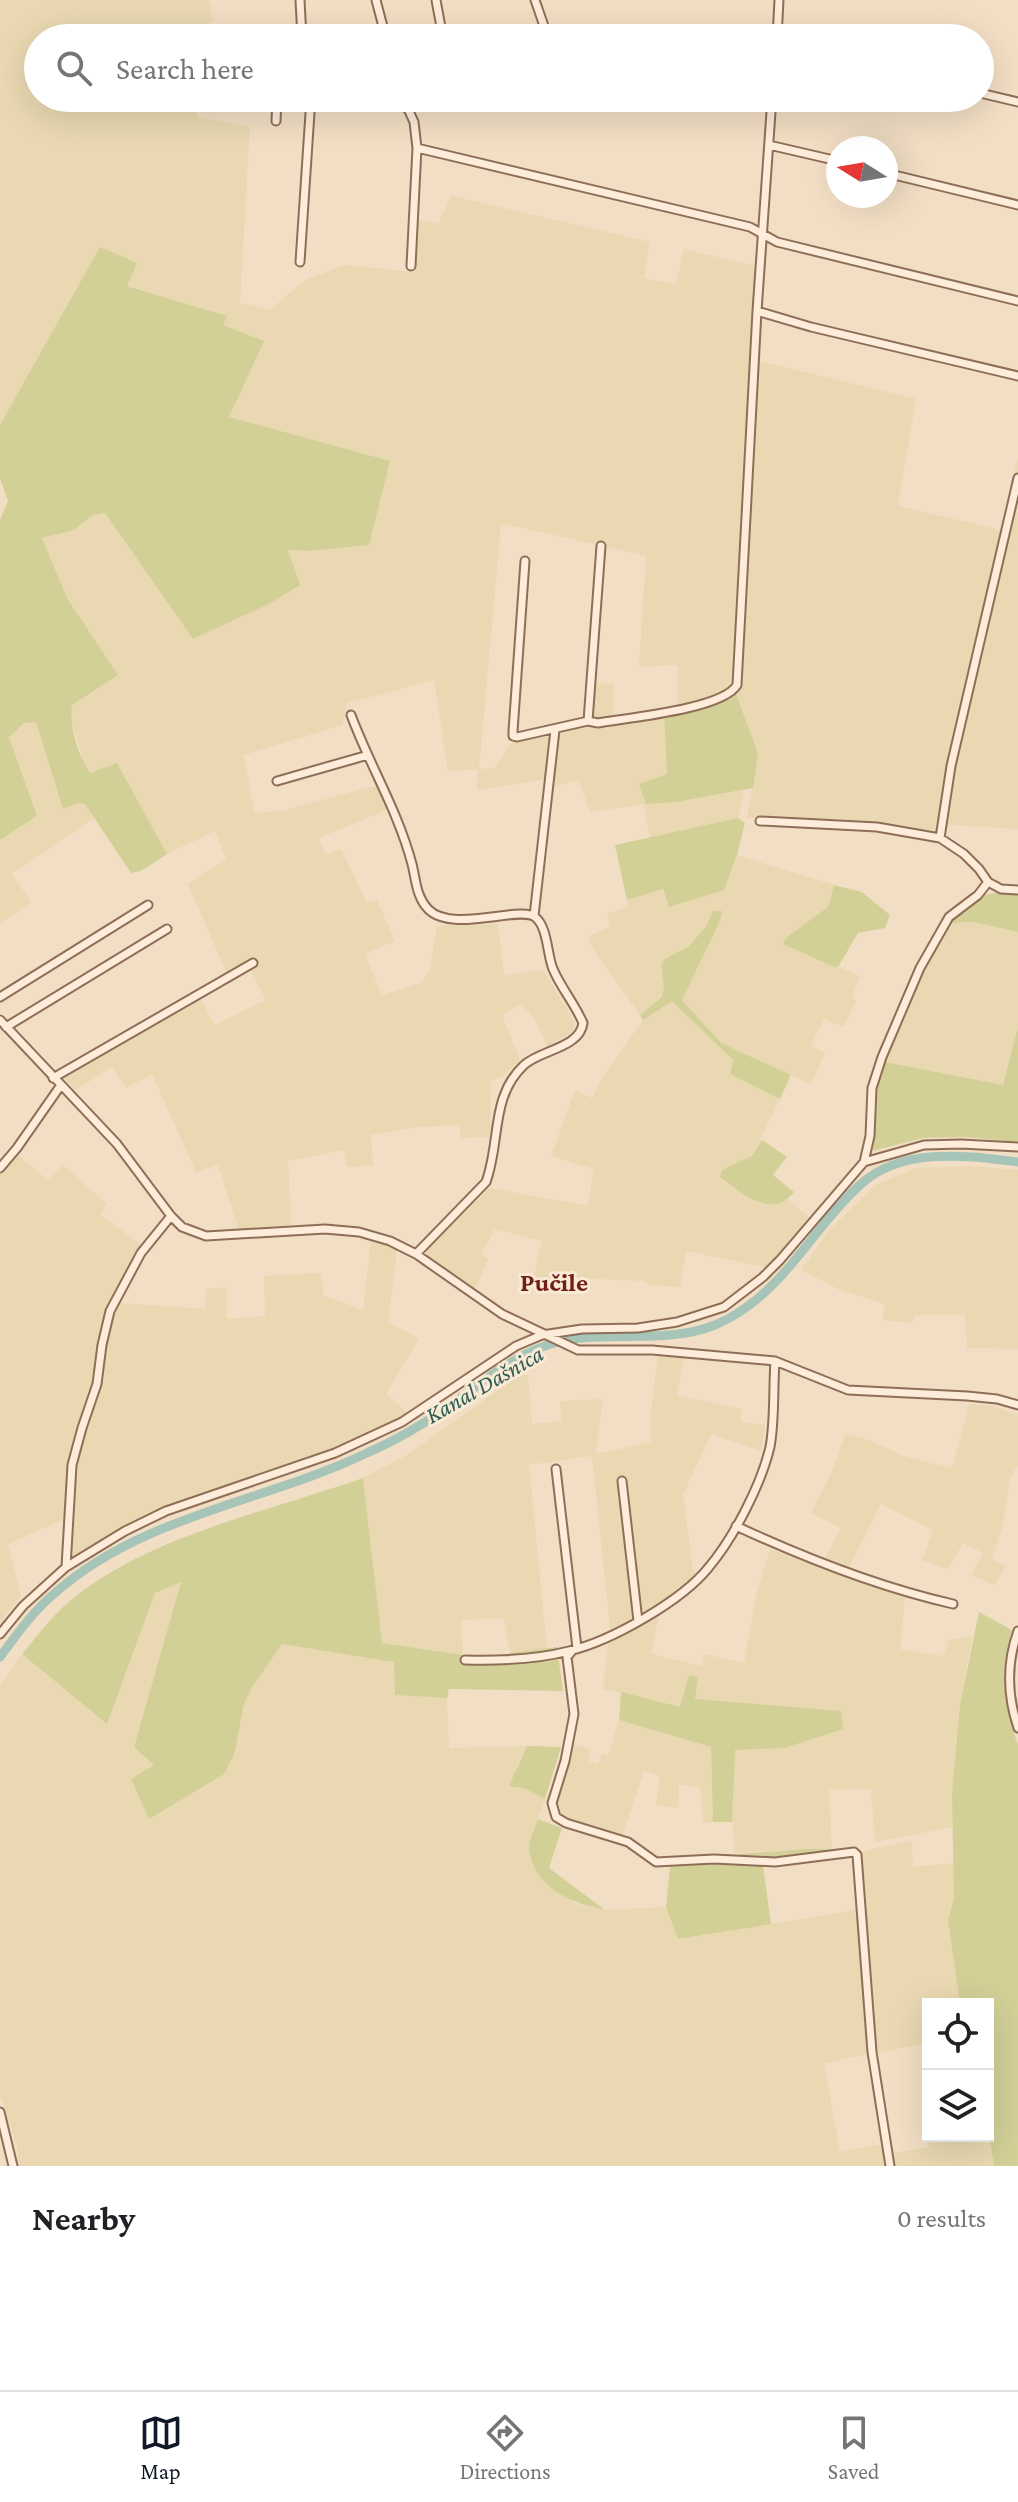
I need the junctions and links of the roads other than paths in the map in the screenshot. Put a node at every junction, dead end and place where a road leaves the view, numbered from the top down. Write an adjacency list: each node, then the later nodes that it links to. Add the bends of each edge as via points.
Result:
1 (300, 0): 6 (street)
2 (376, 0): 7 (street)
3 (436, 0): 8 (street)
4 (535, 0): 9 (street)
5 (779, 0): 10 (street)
6 (301, 24)
7 (382, 24)
8 (440, 24)
9 (543, 24)
10 (778, 24)
11 (994, 96): 12 (street)
12 (1018, 102)
13 (276, 112): 17 (street)
14 (310, 112): 24 (street)
15 (409, 112): 19 (street)
16 (771, 112): 18 (street)
17 (276, 121)
18 (769, 145): 20 (street); 23 (street)
19 (417, 148): 23 (street, via 758,229); 25 (street)
20 (826, 158)
21 (898, 176): 22 (street)
22 (1018, 205)
23 (763, 236): 26 (street); 27 (street)
24 (300, 262)
25 (411, 266)
26 (1018, 301)
27 (757, 311): 28 (street); 33 (street, via 737,685 724,697 696,706)
28 (1018, 376)
29 (1018, 478): 38 (street, via 951,766)
30 (601, 546): 33 (street)
31 (525, 561): 34 (street, via 513,736)
32 (351, 715): 35 (street)
33 (588, 721): 34 (street)
34 (555, 730): 42 (street)
35 (368, 755): 36 (street); 42 (street, via 428,909 448,919)
36 (277, 781)
37 (760, 821): 38 (street, via 877,827)
38 (940, 838): 39 (street, via 964,854)
39 (988, 882): 40 (street); 51 (street, via 949,917 920,968 872,1088)
40 (1018, 890)
41 (148, 905): 45 (street)
42 (534, 916): 54 (street, via 553,970 578,1010 582,1030 526,1064 513,1078 498,1110 486,1182)
43 (167, 929): 47 (street)
44 (253, 963): 48 (street)
45 (0, 997)
46 (0, 1020): 47 (street)
47 (6, 1027): 48 (street)
48 (53, 1078): 49 (street)
49 (61, 1085): 52 (street); 53 (street, via 133,1163)
50 (1018, 1147): 51 (street, via 924,1145)
51 (864, 1162): 55 (street, via 780,1260 724,1307 677,1322)
52 (0, 1168)
53 (171, 1216): 54 (street, via 182,1227 206,1236 342,1229); 61 (street, via 141,1253 110,1311 97,1384 72,1465)
54 (416, 1254): 55 (street, via 502,1314)
55 (546, 1336): 56 (street, via 578,1350); 61 (street, via 516,1346 402,1422 335,1453 166,1511)
56 (775, 1361): 57 (street, via 848,1390 967,1396); 60 (street, via 770,1446)
57 (1018, 1405)
58 (556, 1469): 66 (street)
59 (622, 1481): 63 (street)
60 (736, 1526): 62 (street, via 873,1581); 63 (street, via 694,1583)
61 (66, 1567): 65 (street)
62 (953, 1604)
63 (638, 1621): 66 (street)
64 (1018, 1631): 68 (street, via 1008,1675)
65 (0, 1634)
66 (575, 1649): 67 (street, via 514,1661); 71 (street, via 567,1657 574,1714 552,1803 556,1817 628,1842 656,1862 775,1862 857,1855 872,2052)
67 (465, 1660)
68 (1018, 1728)
69 (0, 2112): 70 (street)
70 (13, 2166)
71 (890, 2166)

